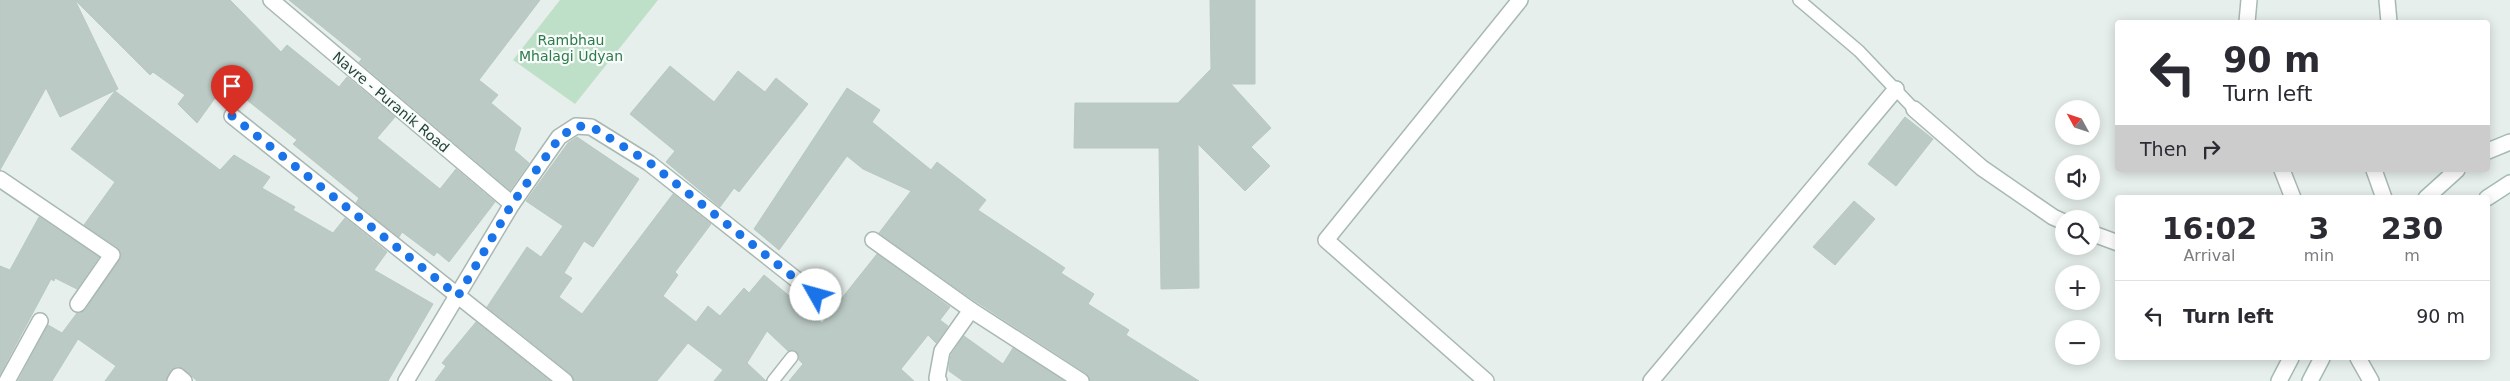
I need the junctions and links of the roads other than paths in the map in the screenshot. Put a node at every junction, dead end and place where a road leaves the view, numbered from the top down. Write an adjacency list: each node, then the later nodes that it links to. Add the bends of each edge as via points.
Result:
1 (271, 0): 22 (street, Navre - Puranik Road)
2 (1520, 0): 44 (street, via 1326,240)
3 (1799, 0): 8 (lane, via 1859,51)
4 (2250, 0): 6 (street)
5 (2387, 0): 7 (street)
6 (2248, 20)
7 (2389, 20)
8 (1896, 89): 9 (lane); 45 (street)
9 (1914, 109): 23 (street, via 1982,168)
10 (232, 116): 28 (street)
11 (2510, 142): 12 (street)
12 (2490, 150)
13 (2283, 172): 18 (street)
14 (2375, 172): 19 (street)
15 (2455, 172): 20 (street)
16 (0, 179): 29 (street, via 112,255)
17 (2510, 183): 21 (street)
18 (2293, 195)
19 (2383, 195)
20 (2429, 195)
21 (2490, 196)
22 (512, 204): 27 (street, via 560,137 576,126 592,127 650,163); 28 (street)
23 (2055, 218)
24 (2100, 236): 26 (street)
25 (873, 240): 30 (street)
26 (2115, 242)
27 (816, 295)
28 (458, 296): 39 (street); 40 (street)
29 (78, 304)
30 (971, 310): 42 (street, via 942,352); 43 (street)
31 (40, 321): 36 (street)
32 (792, 357): 41 (lane)
33 (2290, 360): 46 (street)
34 (2321, 360): 47 (street)
35 (2359, 360): 48 (street)
36 (7, 381)
37 (175, 381): 38 (street, via 178,376)
38 (184, 381)
39 (406, 381)
40 (565, 381)
41 (773, 381)
42 (939, 381)
43 (1081, 381)
44 (1486, 381)
45 (1651, 381)
46 (2279, 381)
47 (2310, 381)
48 (2371, 381)

